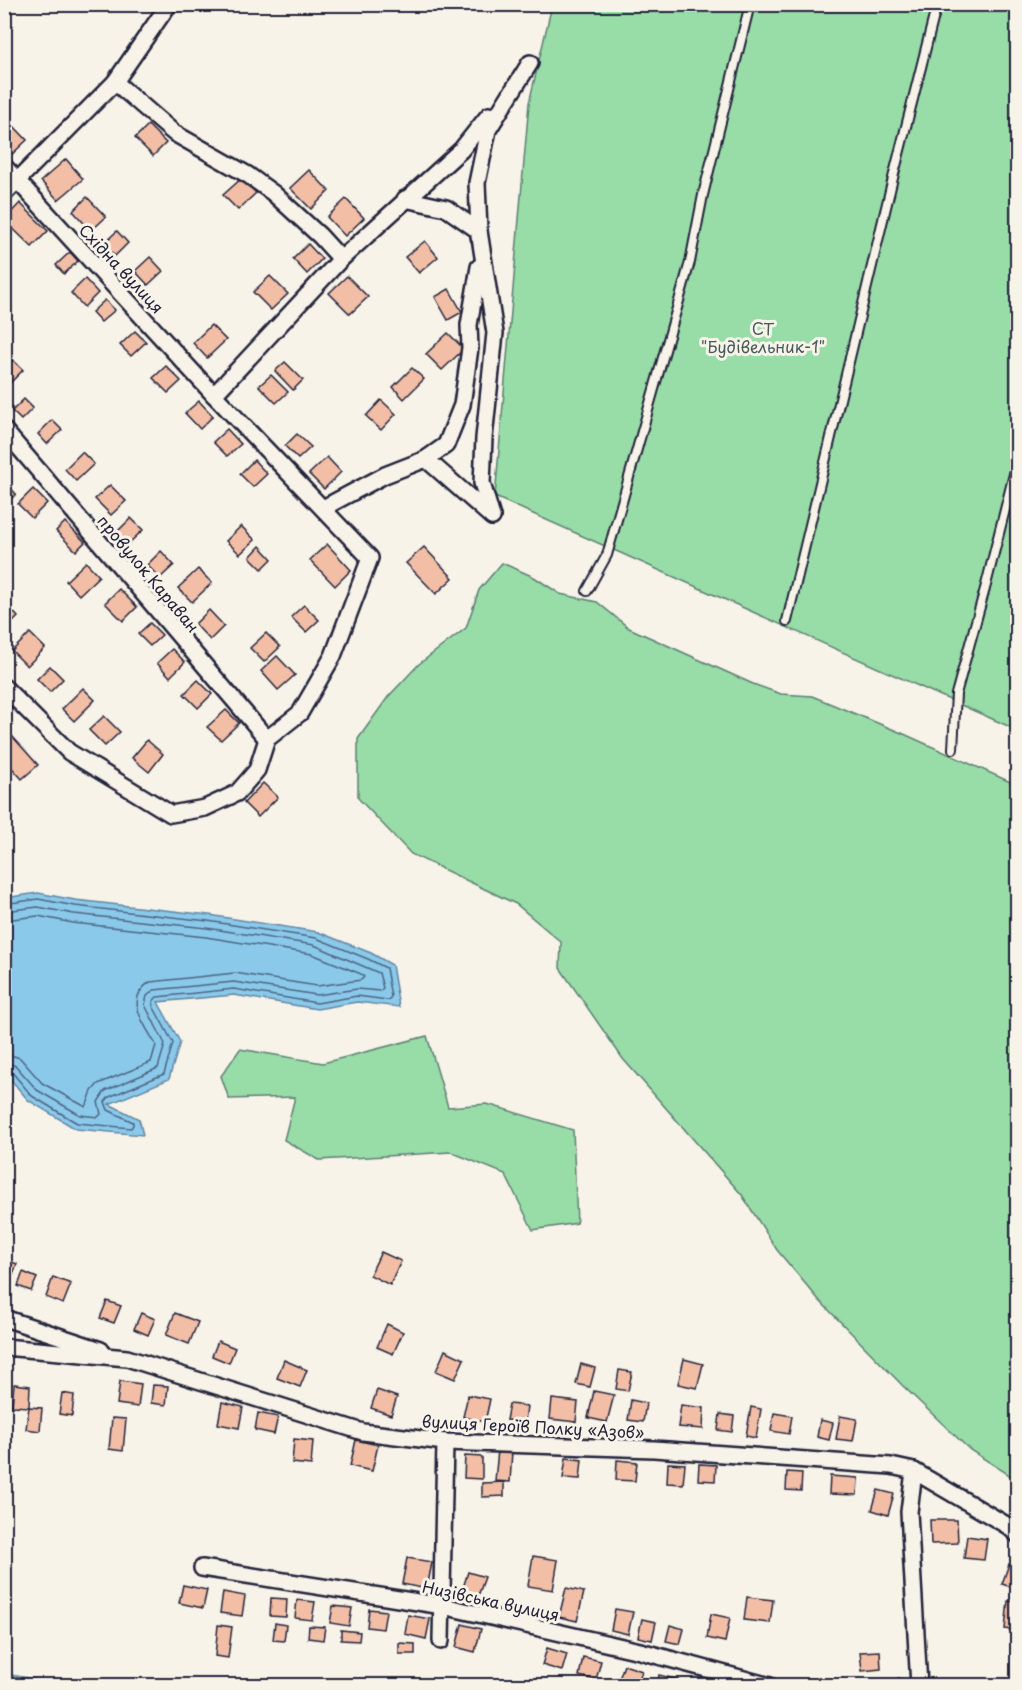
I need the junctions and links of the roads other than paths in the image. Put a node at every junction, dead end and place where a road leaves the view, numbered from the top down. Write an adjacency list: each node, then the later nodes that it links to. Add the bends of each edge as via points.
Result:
1 (169, 4): 4 (street)
2 (750, 4): 16 (lane, via 690,262 607,555)
3 (937, 4): 17 (lane)
4 (115, 82): 6 (street); 10 (street, via 174,133 273,193)
5 (4, 166): 6 (street, Східна вулиця)
6 (18, 181): 7 (street); 11 (street, Східна вулиця)
7 (4, 194)
8 (405, 199): 9 (street, via 446,208); 9 (street, via 461,150 530,63 488,130 477,183); 10 (street)
9 (479, 231): 14 (street, via 479,274 469,325 470,348 462,405 446,445); 14 (street, via 495,333 482,483 492,517)
10 (341, 260): 11 (street)
11 (214, 394): 15 (street, Східна вулиця)
12 (4, 430): 19 (street, провулок Караван)
13 (1017, 458): 20 (lane, via 956,694)
14 (426, 459): 15 (street, via 385,475)
15 (323, 508): 19 (street, Східна вулиця, via 370,558 333,656 300,713)
16 (587, 591)
17 (787, 621)
18 (4, 687): 19 (street, via 69,752 171,814 205,808 237,793 257,770)
19 (267, 740)
20 (953, 749)
21 (4, 1318): 23 (street)
22 (4, 1347): 23 (street, вулиця Героїв Полку «Азов»)
23 (127, 1358): 24 (street, вулиця Героїв Полку «Азов», via 363,1432)
24 (445, 1442): 25 (street, вулиця Героїв Полку «Азов», via 654,1449 891,1466); 28 (street)
25 (914, 1471): 26 (street, вулиця Героїв Полку «Азов»); 31 (street, via 909,1512)
26 (1017, 1535)
27 (202, 1568): 28 (street, Низівська вулиця)
28 (443, 1606): 29 (street); 30 (street, Низівська вулиця, via 640,1651)
29 (441, 1641)
30 (770, 1686)
31 (919, 1686)

